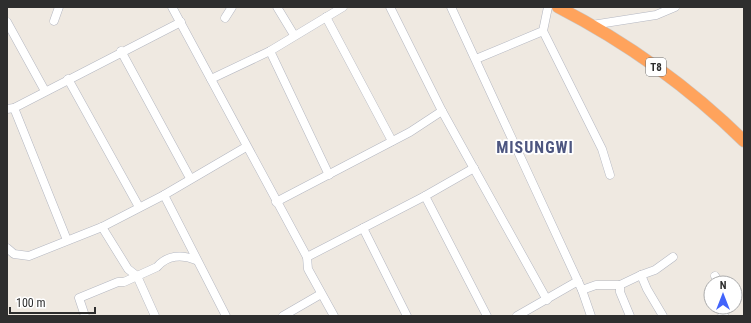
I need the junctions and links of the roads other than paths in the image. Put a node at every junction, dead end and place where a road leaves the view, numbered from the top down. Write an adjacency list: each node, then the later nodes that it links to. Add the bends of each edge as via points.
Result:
1 (59, 7): 13 (street)
2 (172, 7): 15 (street)
3 (232, 7): 12 (street)
4 (277, 7): 18 (street)
5 (343, 7): 11 (street)
6 (390, 7): 28 (street)
7 (451, 7): 23 (street)
8 (548, 7): 17 (street)
9 (558, 7): 16 (highway, T8)
10 (675, 7): 16 (street, via 656,15)
11 (326, 17): 18 (street); 29 (street)
12 (225, 18)
13 (54, 21)
14 (7, 22): 19 (street)
15 (181, 22): 21 (street); 25 (street)
16 (592, 25): 30 (highway, T8, via 663,72)
17 (543, 31): 23 (street); 34 (street, via 602,149)
18 (294, 35): 22 (street)
19 (16, 40): 20 (street); 26 (street)
20 (7, 43)
21 (121, 51): 24 (street); 35 (street)
22 (270, 51): 25 (street); 33 (street)
23 (476, 59): 49 (street)
24 (68, 79): 26 (street); 39 (street)
25 (211, 79): 31 (street)
26 (45, 91): 27 (street)
27 (10, 109): 42 (street)
28 (442, 111): 29 (street); 32 (street)
29 (392, 141): 33 (street)
30 (744, 141)
31 (246, 147): 35 (street); 38 (street)
32 (474, 168): 37 (street); 53 (street)
33 (329, 174): 38 (street)
34 (610, 174)
35 (190, 178): 36 (street)
36 (164, 195): 39 (street); 46 (street)
37 (425, 196): 41 (street); 60 (street)
38 (276, 202): 44 (street)
39 (139, 207): 40 (street)
40 (102, 227): 42 (street); 48 (street, via 128,269)
41 (363, 228): 44 (street); 59 (street)
42 (67, 240): 43 (street, via 29,256 14,254)
43 (7, 248)
44 (307, 257): 52 (street, via 308,269)
45 (673, 257): 47 (street, via 655,270)
46 (196, 260): 48 (street, via 189,256 176,255); 56 (street)
47 (641, 275): 50 (street); 64 (street)
48 (137, 276): 54 (street, via 79,298); 55 (street)
49 (578, 281): 51 (street); 53 (street)
50 (620, 285): 51 (street, via 596,285); 63 (street, via 620,292)
51 (582, 290): 62 (street)
52 (321, 294): 57 (street); 58 (street)
53 (547, 300): 61 (street)
54 (85, 316)
55 (155, 316)
56 (226, 316)
57 (283, 316)
58 (334, 316)
59 (407, 316)
60 (487, 316)
61 (517, 316)
62 (591, 316)
63 (630, 316)
64 (663, 316)

